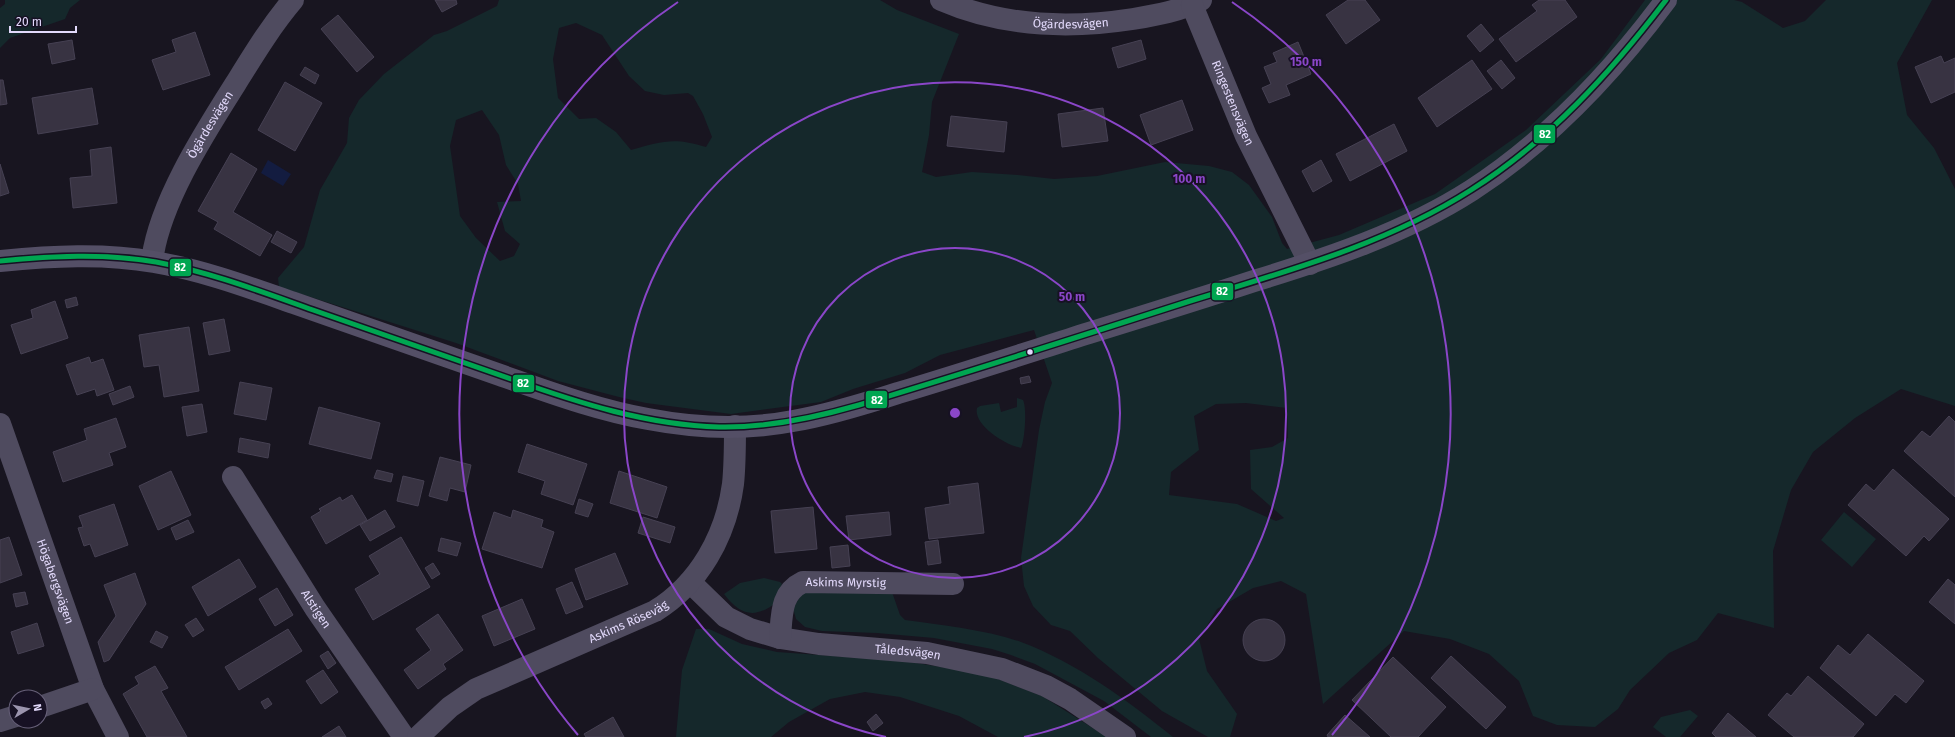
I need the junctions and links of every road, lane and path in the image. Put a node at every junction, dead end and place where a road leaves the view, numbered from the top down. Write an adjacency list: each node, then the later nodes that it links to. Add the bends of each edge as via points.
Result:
1 (293, 0): 6 (street, Ögärdesvägen, via 261,44 197,147 169,203 154,242)
2 (941, 0): 4 (street, Ögärdesvägen, via 989,17 1050,25 1101,24 1153,16)
3 (1666, 0): 7 (street, via 1600,82 1567,116 1532,146 1472,190 1429,214 1380,238)
4 (1196, 2): 7 (street, Ringestensvägen, via 1246,136)
5 (0, 261): 6 (street, via 43,257 102,257)
6 (152, 261): 9 (street, via 275,296 555,394 614,412 691,425)
7 (1310, 264): 9 (street, via 840,410 793,421)
8 (0, 424): 14 (street, Högabergsvägen)
9 (735, 426): 11 (street, Askims Röseväg, via 733,485 726,511 712,552)
10 (234, 477): 17 (street, Alstigen, via 315,608)
11 (690, 582): 13 (street, Tåledsvägen, via 731,620); 18 (street, Askims Röseväg, via 673,599 655,611 476,689 450,707)
12 (953, 584): 13 (street, Askims Myrstig, via 804,582 793,587 786,597)
13 (780, 638): 19 (street, Tåledsvägen, via 819,644 927,653 1002,669 1046,686 1070,699)
14 (93, 689): 15 (street); 16 (street, Högabergsvägen)
15 (48, 704)
16 (118, 737)
17 (404, 737)
18 (418, 737)
19 (1126, 737)

